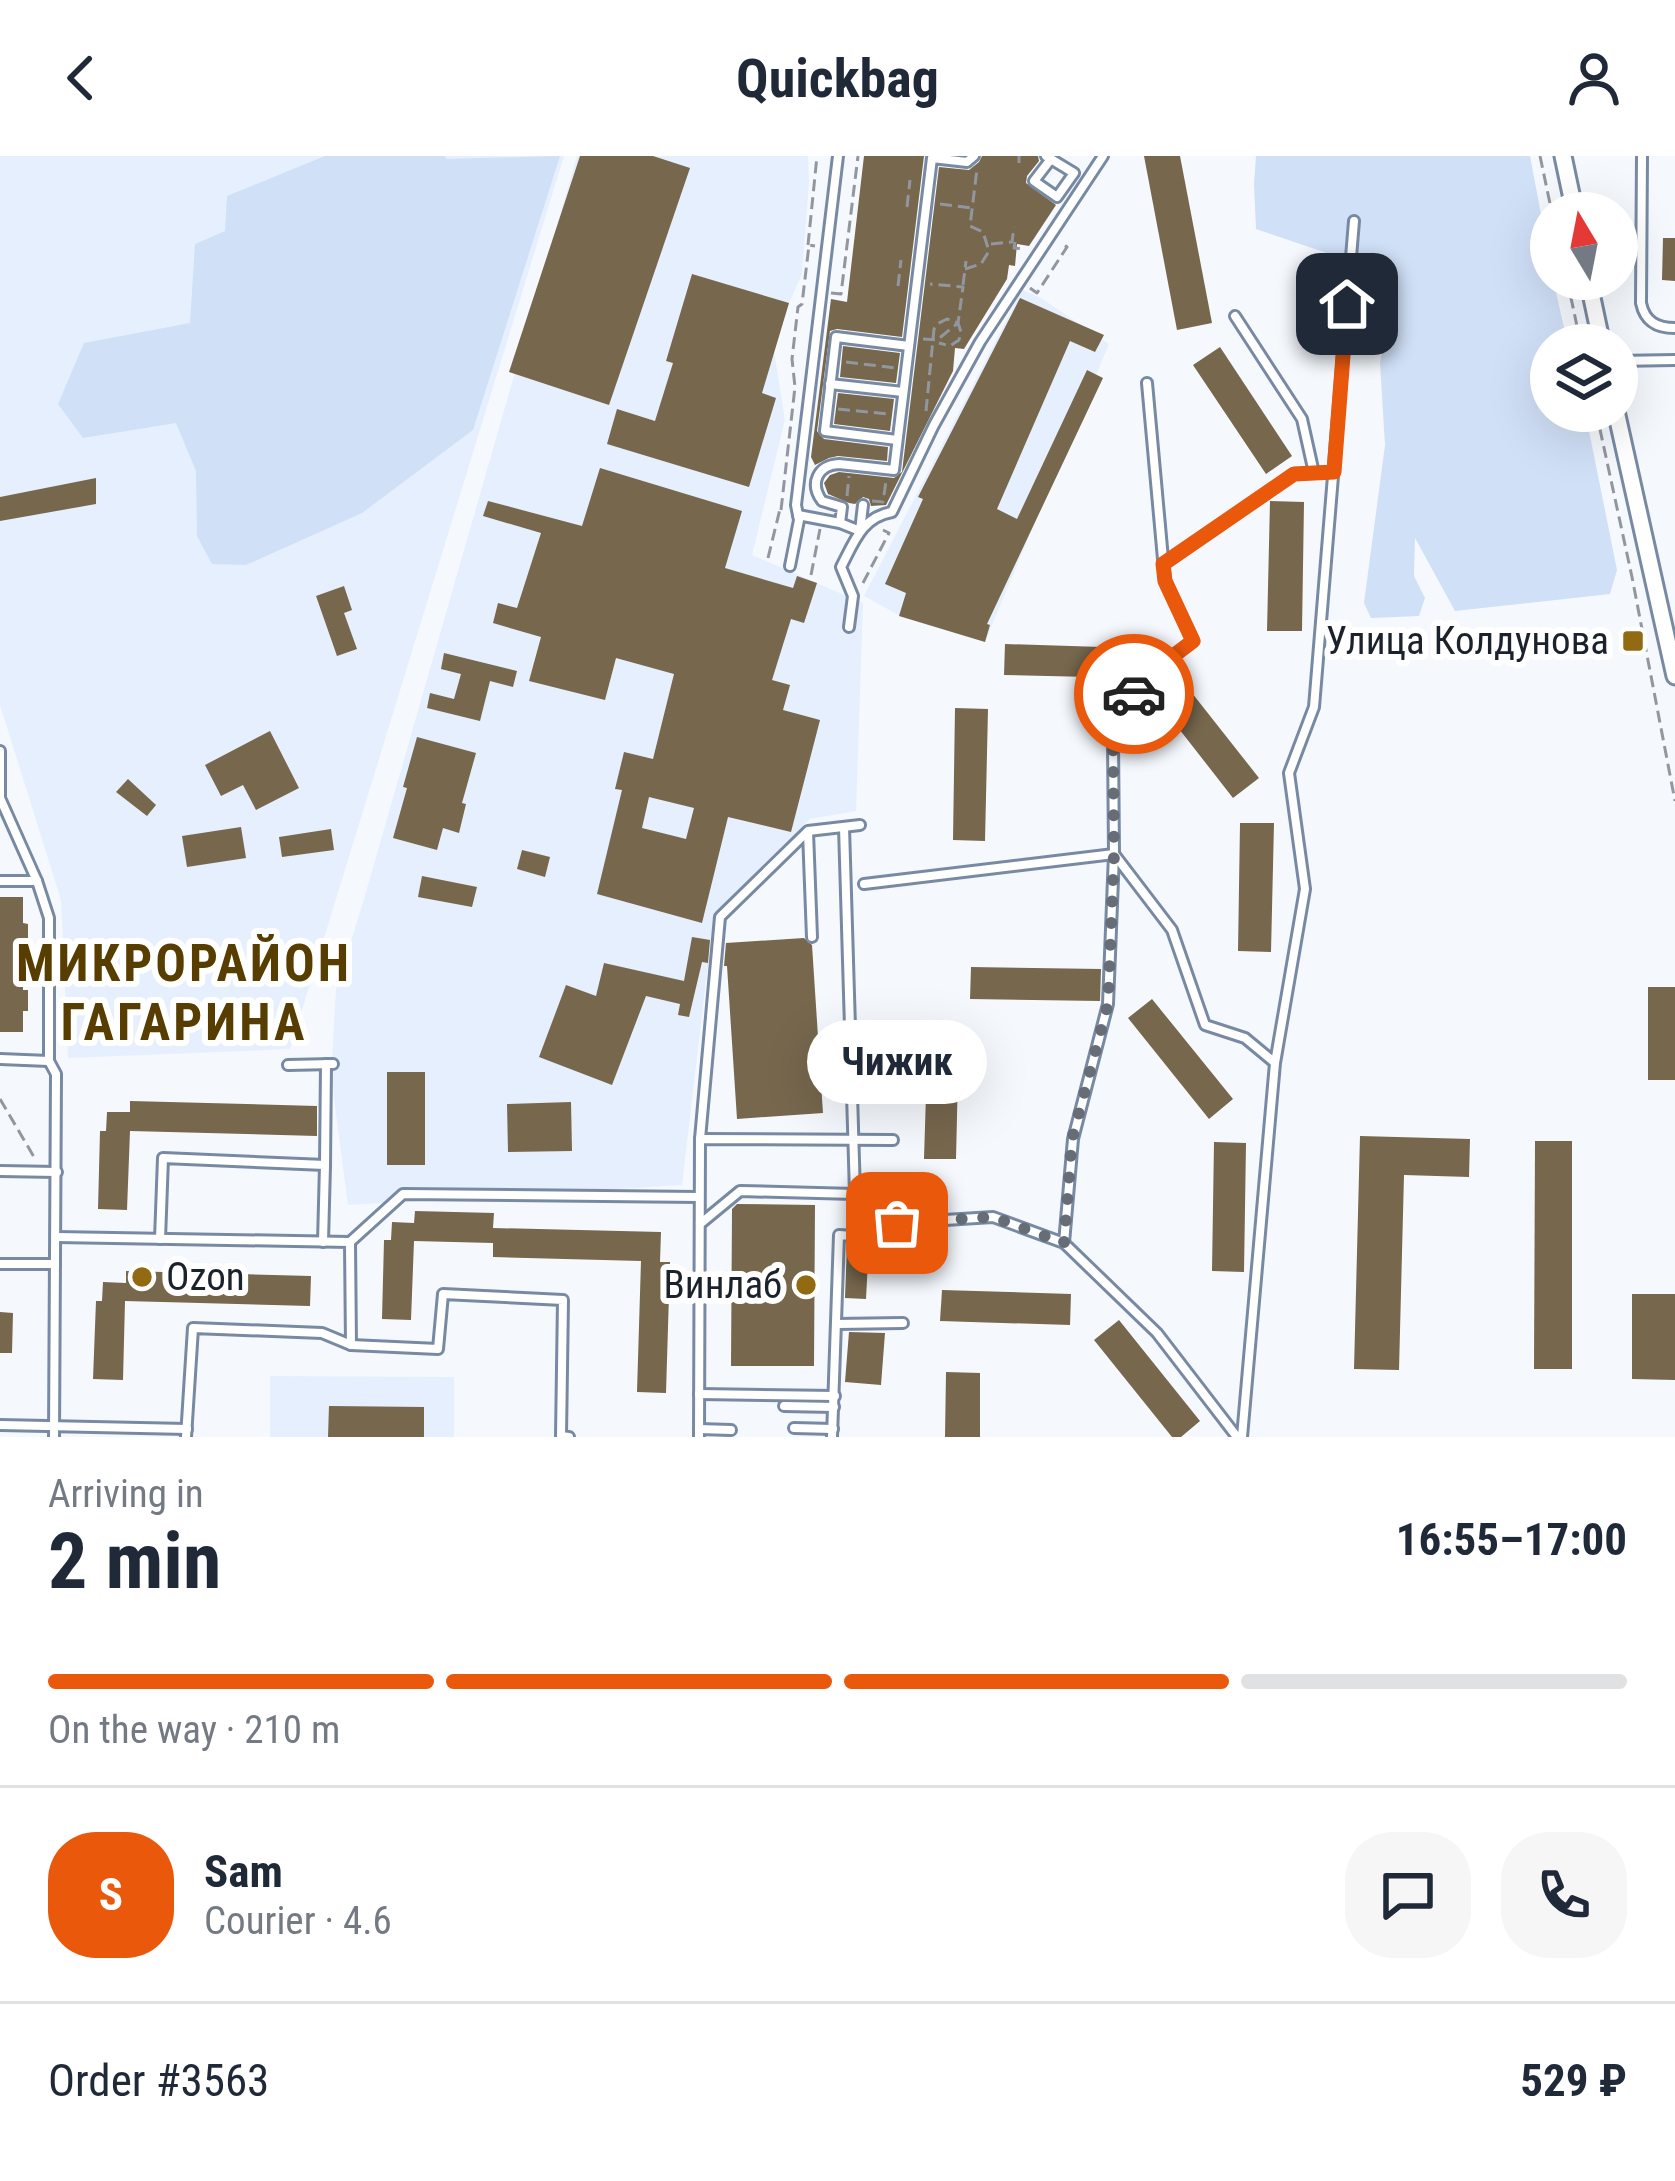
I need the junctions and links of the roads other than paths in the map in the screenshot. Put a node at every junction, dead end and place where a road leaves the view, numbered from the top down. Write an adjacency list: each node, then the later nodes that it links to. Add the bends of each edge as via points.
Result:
1 (838, 156): 22 (lane)
2 (976, 156): 11 (lane, via 932,158)
3 (1103, 156): 24 (lane, via 980,342 892,512 874,515)
4 (1563, 156): 7 (street)
5 (1642, 156): 10 (lane, via 1641,303 1652,323)
6 (1048, 157): 6 (lane, via 1034,181 1057,197 1074,173)
7 (1571, 192)
8 (1354, 220): 19 (lane)
9 (1235, 316): 20 (lane, via 1302,419)
10 (1675, 328)
11 (909, 341): 15 (lane, via 836,337); 16 (lane)
12 (1675, 360): 13 (lane)
13 (1638, 361)
14 (1147, 383): 25 (lane)
15 (830, 384): 16 (lane); 18 (lane, via 825,431)
16 (903, 392): 18 (lane)
17 (1621, 432): 28 (street)
18 (897, 440): 23 (lane, via 894,470 820,470 816,490 842,507)
19 (1334, 472): 20 (lane); 41 (lane, via 1314,707 1289,773 1305,889)
20 (1314, 473): 25 (lane, via 1294,474)
21 (864, 502): 24 (lane)
22 (794, 513): 23 (lane); 26 (lane)
23 (840, 524): 24 (lane)
24 (860, 531): 27 (lane, via 841,567 853,596)
25 (1163, 564): 34 (lane, via 1193,641 1139,682 1113,740)
26 (790, 566)
27 (849, 627)
28 (1675, 676)
29 (0, 751): 30 (lane)
30 (0, 797): 35 (lane)
31 (860, 825): 32 (lane)
32 (844, 827): 33 (lane); 44 (lane)
33 (808, 831): 38 (lane); 43 (lane, via 720,916)
34 (1114, 854): 37 (lane); 41 (lane, via 1172,930 1205,1024 1245,1038); 57 (lane, via 1108,1004 1072,1139)
35 (37, 880): 36 (lane); 40 (lane, via 50,918)
36 (0, 881)
37 (864, 884)
38 (812, 938)
39 (0, 1059): 40 (lane)
40 (49, 1061): 48 (lane, via 56,1074)
41 (1275, 1063): 75 (lane)
42 (288, 1065): 46 (lane, via 330,1064)
43 (700, 1139): 44 (lane); 50 (lane)
44 (855, 1139): 45 (lane); 49 (lane)
45 (892, 1140)
46 (325, 1165): 54 (lane, via 163,1158); 55 (lane)
47 (0, 1172): 48 (lane)
48 (57, 1172): 53 (lane)
49 (855, 1194): 52 (lane, via 740,1192); 61 (lane, via 854,1236 839,1235)
50 (700, 1197): 52 (lane); 56 (lane, via 403,1194)
51 (897, 1223): 57 (lane, via 993,1217)
52 (699, 1224): 63 (lane)
53 (56, 1237): 54 (lane); 59 (lane)
54 (160, 1239): 55 (lane)
55 (323, 1242): 56 (lane)
56 (350, 1242): 62 (lane)
57 (1064, 1243): 75 (lane, via 1157,1333)
58 (0, 1264): 59 (lane)
59 (56, 1264): 67 (lane)
60 (903, 1323): 61 (lane)
61 (837, 1324): 64 (lane)
62 (351, 1345): 70 (lane, via 322,1333 193,1328); 74 (lane, via 438,1349 443,1294 563,1300)
63 (699, 1394): 64 (lane); 71 (lane)
64 (834, 1402): 65 (lane); 72 (lane)
65 (784, 1406)
66 (0, 1425): 67 (lane)
67 (54, 1425): 70 (lane); 73 (lane)
68 (794, 1428): 72 (lane)
69 (731, 1430): 71 (lane)
70 (186, 1433)
71 (699, 1433)
72 (832, 1433)
73 (54, 1437)
74 (561, 1437)
75 (1239, 1437)

